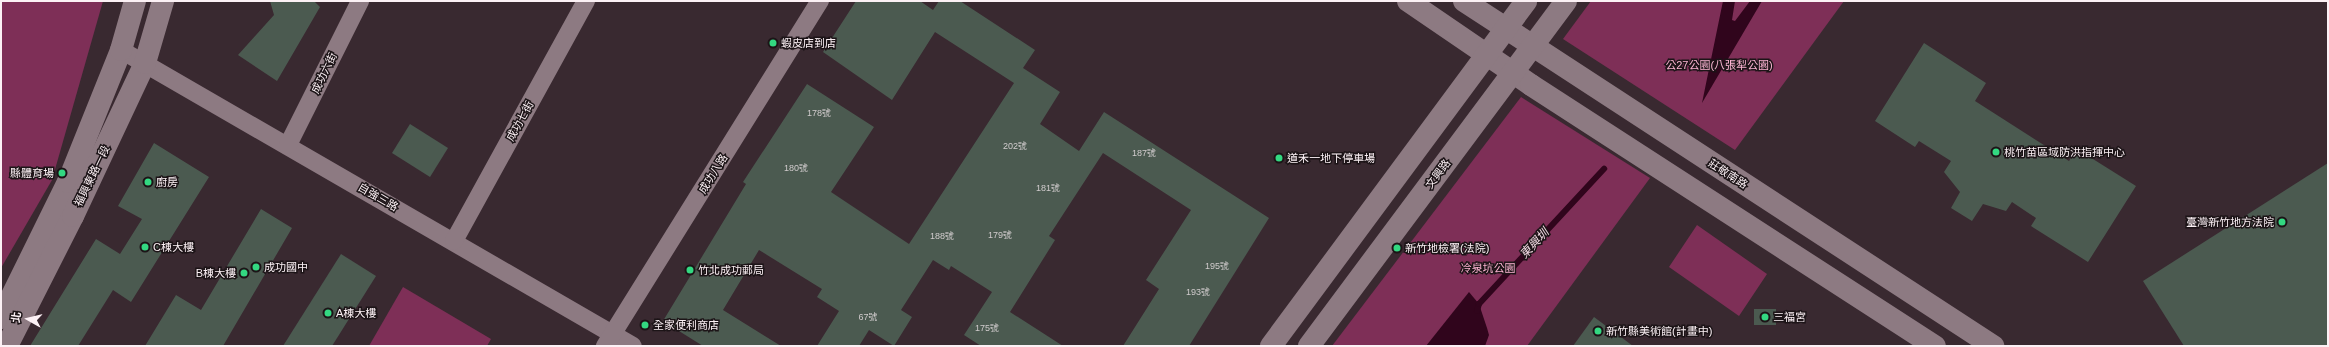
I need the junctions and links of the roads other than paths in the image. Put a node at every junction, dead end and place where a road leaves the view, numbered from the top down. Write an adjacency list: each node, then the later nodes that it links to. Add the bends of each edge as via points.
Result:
1 (135, 1): 12 (street, 福興東路一段)
2 (163, 1): 14 (street, 福興東路一段)
3 (360, 1): 16 (street, 成功六街)
4 (586, 1): 17 (street, 成功七街)
5 (820, 1): 19 (street, 成功八路)
6 (1408, 1): 13 (street)
7 (1464, 1): 10 (street, 莊敬南路)
8 (1526, 1): 10 (street)
9 (1566, 1): 11 (street, 文興路)
10 (1506, 29): 11 (street, 莊敬南路); 13 (street)
11 (1533, 48): 15 (street, 文興路); 25 (street, 莊敬南路)
12 (121, 50): 14 (street, 自強三路); 18 (street, 福興東路一段, via 68,182)
13 (1488, 54): 15 (street); 22 (street)
14 (146, 64): 16 (street, 自強三路); 20 (street, 福興東路一段)
15 (1514, 74): 23 (street, 文興路); 24 (street)
16 (288, 146): 17 (street, 自強三路)
17 (454, 241): 19 (street, 自強三路)
18 (1, 318)
19 (610, 339): 21 (street, 自強三路)
20 (7, 346)
21 (633, 346)
22 (1271, 346)
23 (1309, 346)
24 (1935, 346)
25 (1994, 346)

